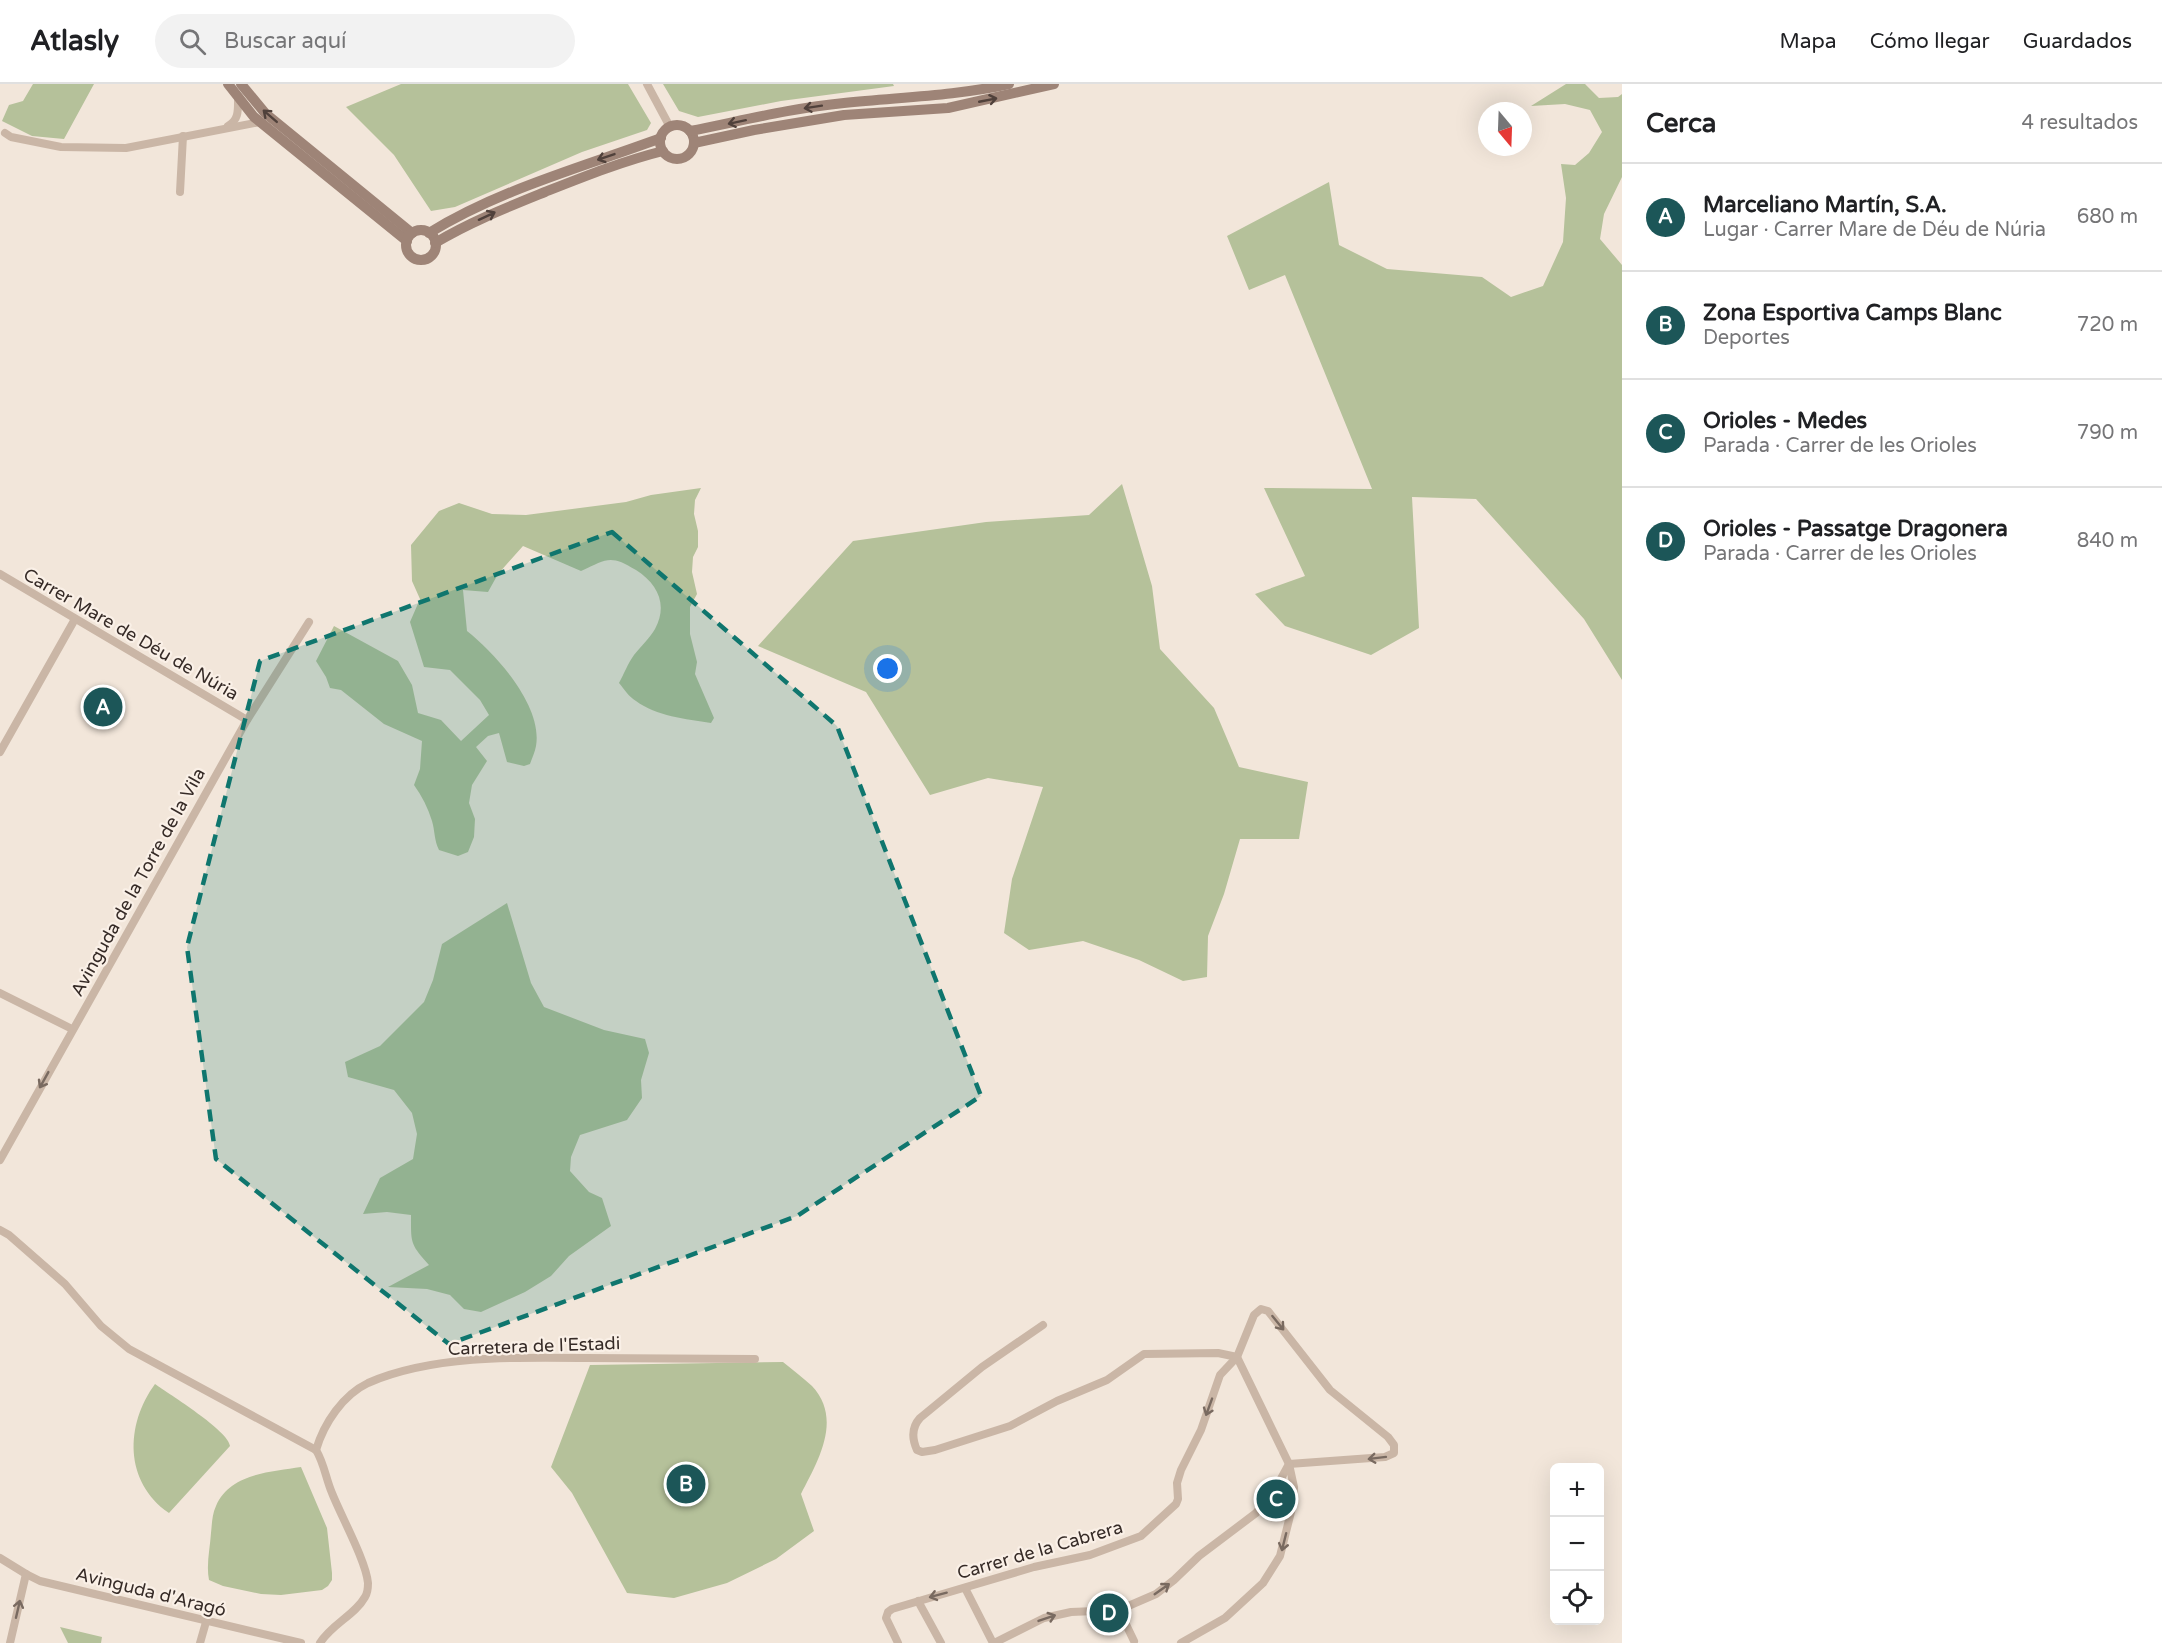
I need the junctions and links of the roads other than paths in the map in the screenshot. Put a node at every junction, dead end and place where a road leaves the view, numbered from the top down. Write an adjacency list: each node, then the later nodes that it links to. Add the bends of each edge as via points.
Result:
1 (228, 84): 6 (street)
2 (241, 84): 18 (street, one-way to 2, via 265,113)
3 (647, 84): 8 (street)
4 (1009, 84): 10 (street, one-way to 10, via 956,94 843,103)
5 (1054, 84): 14 (street, one-way to 5, via 844,115 948,108)
6 (238, 99): 7 (street); 9 (street, via 238,113)
7 (260, 122): 9 (street); 18 (street)
8 (670, 127): 10 (street, via 680,126); 13 (street)
9 (226, 128): 12 (street)
10 (690, 132): 14 (street)
11 (5, 134): 12 (street, via 52,146 109,148 147,145)
12 (183, 136): 16 (street)
13 (661, 138): 15 (street); 17 (street, one-way to 17, via 540,181)
14 (694, 143): 15 (street, via 681,158)
15 (663, 151): 19 (street, one-way to 15, via 509,207)
16 (180, 192)
17 (429, 233): 18 (street, via 420,231); 19 (street)
18 (410, 237): 19 (street, via 409,254 420,260 432,255)
19 (435, 243)
20 (0, 574): 21 (street, Carrer Mare de Déu de Núria)
21 (75, 619): 23 (street, Carrer Mare de Déu de Núria); 24 (street)
22 (309, 622): 23 (street, Avinguda de la Torre de la Vila)
23 (247, 720): 26 (street, Avinguda de la Torre de la Vila)
24 (0, 752)
25 (0, 993): 26 (street)
26 (72, 1029): 27 (street, Avinguda de la Torre de la Vila, one-way to 27)
27 (0, 1160)
28 (0, 1230): 32 (street, via 65,1284 101,1326 129,1349)
29 (1043, 1325): 30 (street, via 982,1367 920,1418 912,1435 917,1450 935,1450 1010,1426 1107,1380 1144,1354 1218,1353)
30 (1237, 1357): 33 (street); 33 (street, Carrer de la Cabrera, one-way to 33, via 1254,1315 1261,1309 1268,1311 1330,1389 1394,1445 1394,1453 1385,1457); 36 (street, Carrer de la Cabrera, one-way to 36, via 1220,1375 1181,1470 1176,1504 1145,1533 1090,1555)
31 (755, 1359): 32 (street, Carretera de l'Estadi, via 533,1358 431,1364 367,1384 348,1397 323,1430)
32 (316, 1450): 44 (street, via 368,1584 366,1596)
33 (1288, 1464): 38 (street, one-way to 33, via 1165,1587 1199,1556 1244,1524 1271,1495); 48 (street, one-way to 48, via 1294,1487 1293,1504 1276,1565 1263,1583 1225,1618)
34 (0, 1558): 35 (street, Avinguda d'Aragó)
35 (26, 1574): 39 (street, Avinguda d'Aragó, via 40,1581); 41 (street, one-way to 35)
36 (965, 1588): 37 (street, Carrer de la Cabrera, one-way to 37); 47 (street)
37 (918, 1601): 45 (street, Carrer de la Cabrera, via 886,1615); 46 (street)
38 (1119, 1610): 40 (street); 47 (street, one-way to 38, via 1044,1618 1071,1612)
39 (206, 1622): 42 (street); 43 (street, Avinguda d'Aragó)
40 (1134, 1641)
41 (10, 1643)
42 (200, 1643)
43 (301, 1643)
44 (320, 1643)
45 (898, 1643)
46 (940, 1643)
47 (993, 1643)
48 (1181, 1643)

